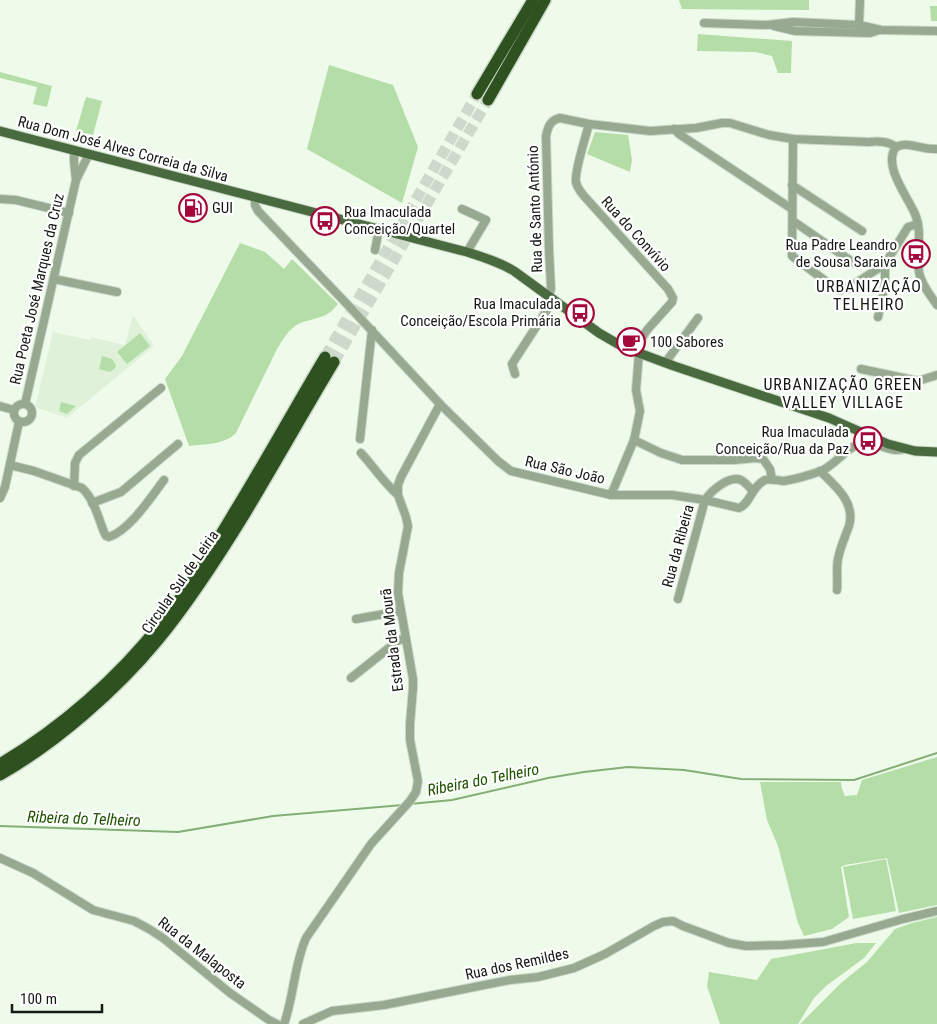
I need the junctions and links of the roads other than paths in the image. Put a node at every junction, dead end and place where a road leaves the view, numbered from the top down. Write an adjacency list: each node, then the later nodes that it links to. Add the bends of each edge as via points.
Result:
1 (533, 0): 9 (highway)
2 (546, 0): 10 (highway)
3 (860, 0): 6 (street)
4 (704, 23): 5 (street)
5 (767, 25): 6 (street, via 793,22); 7 (street, via 795,31 870,33)
6 (859, 25): 7 (street)
7 (881, 30): 8 (street)
8 (937, 31)
9 (477, 94)
10 (488, 100)
11 (589, 124): 12 (street, via 650,131); 36 (street, Rua de Santo António, via 560,118 551,121 548,127); 41 (street, Rua do Convívio, via 577,171 578,188 673,298 642,338)
12 (674, 129): 14 (street, via 722,123); 24 (street)
13 (0, 131): 17 (main road, Rua Dom José Alves Correia da Silva)
14 (793, 139): 15 (street, via 881,141); 20 (street)
15 (896, 147): 16 (street, via 909,145); 27 (street, via 892,154 893,168)
16 (937, 149)
17 (74, 150): 18 (main road, Rua Dom José Alves Correia da Silva); 19 (street, Rua Poeta José Marques da Cruz)
18 (90, 154): 19 (street, Rua Poeta José Marques da Cruz); 21 (main road, Rua Dom José Alves Correia da Silva)
19 (76, 180): 25 (street, Rua Poeta José Marques da Cruz)
20 (792, 185): 24 (street); 29 (street)
21 (255, 197): 28 (main road, Rua Dom José Alves Correia da Silva); 40 (street, Rua São João, via 258,210)
22 (0, 199): 25 (street)
23 (462, 209): 31 (street, via 486,220)
24 (792, 209): 26 (street)
25 (69, 213): 34 (street, Rua Poeta José Marques da Cruz)
26 (793, 221): 32 (street); 33 (street, via 792,256 835,288 850,287)
27 (918, 224): 33 (street, via 908,227); 37 (street, via 919,273)
28 (379, 229): 30 (street); 31 (main road, Rua Dom José Alves Correia da Silva)
29 (862, 231)
30 (375, 250)
31 (467, 252): 36 (main road, Rua Dom José Alves Correia da Silva, via 505,266)
32 (854, 263)
33 (885, 264): 38 (street, via 886,285)
34 (54, 279): 35 (street); 48 (street, Rua Poeta José Marques da Cruz)
35 (117, 292)
36 (551, 298): 41 (main road, Rua Dom José Alves Correia da Silva, via 599,333); 45 (street, via 512,364)
37 (937, 306)
38 (878, 317)
39 (698, 318): 43 (street)
40 (372, 330): 49 (street, Rua São João); 53 (street)
41 (639, 353): 43 (main road, Rua Dom José Alves Correia da Silva); 54 (street, via 636,390 640,411)
42 (329, 359): 76 (highway, Circular Sul de Leiria, via 257,493 178,616 111,690)
43 (665, 363): 56 (main road, Rua Dom José Alves Correia da Silva, via 829,418)
44 (861, 369): 46 (street, via 918,381)
45 (514, 374)
46 (937, 375)
47 (162, 388): 63 (street, via 79,455 75,463)
48 (25, 404): 51 (street); 52 (street, via 32,410 31,419 26,423)
49 (440, 404): 65 (street, via 401,477); 66 (street, Rua São João, via 511,471)
50 (0, 406): 51 (street)
51 (14, 410): 52 (street)
52 (19, 422): 59 (street)
53 (360, 440)
54 (634, 440): 61 (street, via 682,460 763,459); 66 (street)
55 (178, 444): 69 (street, via 121,492)
56 (905, 449): 57 (main road, Rua Dom José Alves Correia da Silva); 60 (street, Rua São João, via 898,451 862,443)
57 (937, 452)
58 (361, 453): 65 (street)
59 (10, 465): 63 (street); 67 (street)
60 (820, 471): 61 (street, Rua São João, via 785,480); 70 (street, via 846,499 850,513 850,524 838,561)
61 (772, 479): 64 (street, Rua São João, via 765,480)
62 (164, 480): 69 (street, via 138,515 109,537)
63 (74, 486): 69 (street, via 82,488)
64 (753, 491): 68 (street, Rua São João, via 744,506 739,508); 68 (street, via 741,480 731,480 710,492)
65 (398, 495): 72 (street, Estrada da Mourã, via 408,526 398,581)
66 (611, 495): 68 (street, Rua São João, via 672,495)
67 (0, 498)
68 (705, 500): 71 (street, Rua da Ribeira)
69 (92, 503)
70 (837, 590)
71 (678, 600)
72 (401, 611): 73 (street); 74 (street, Estrada da Mourã)
73 (356, 619)
74 (406, 639): 75 (street, via 399,640); 82 (street, Estrada da Mourã, via 413,682 410,731 417,788 404,808 366,850 306,938 300,951)
75 (351, 678)
76 (54, 733): 77 (highway, Circular Sul de Leiria); 78 (highway, Circular Sul de Leiria, via 25,759)
77 (0, 764)
78 (0, 775)
79 (0, 858): 81 (street, Rua da Malaposta, via 33,873 93,910 134,921 149,929 230,993)
80 (937, 911): 83 (street, Rua dos Remildes, via 823,942 783,945 729,943 673,921 663,922 574,968 384,1005 332,1011)
81 (277, 1024)
82 (284, 1024)
83 (303, 1024)

